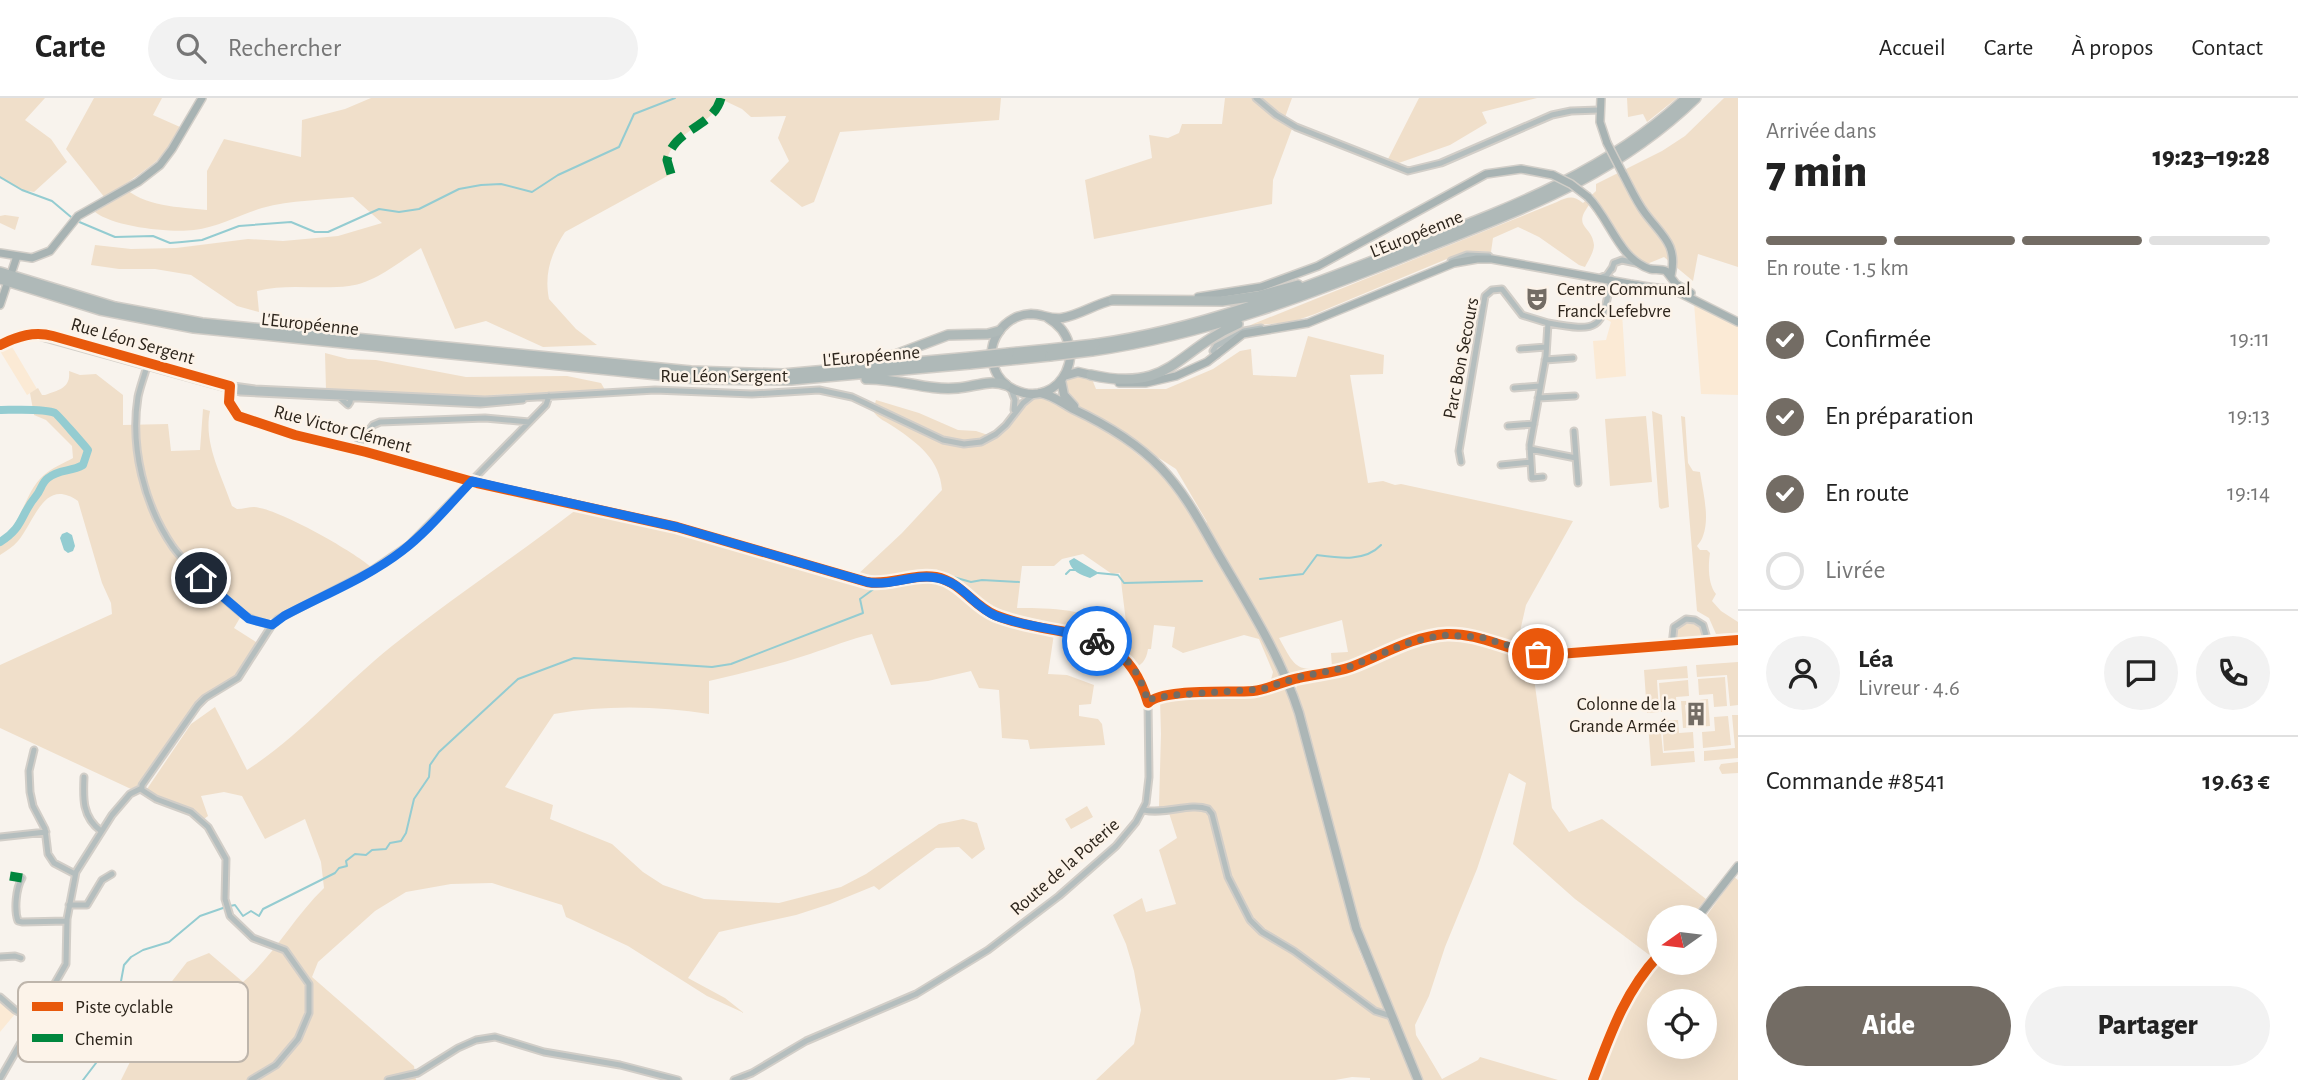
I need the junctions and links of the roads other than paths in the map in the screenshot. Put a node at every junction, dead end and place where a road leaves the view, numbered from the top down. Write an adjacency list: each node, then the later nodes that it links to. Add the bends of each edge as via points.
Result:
1 (202, 98): 10 (main road, via 154,170 81,214 48,253)
2 (1256, 98): 6 (street, via 1296,127 1408,172 1448,160 1552,115)
3 (1601, 98): 6 (main road)
4 (1686, 98): 8 (highway, L'Européenne, via 1637,139 1578,176)
5 (1696, 98): 25 (highway, L'Européenne, via 1634,150 1574,186)
6 (1600, 110): 7 (main road, bridge, via 1607,143)
7 (1660, 231): 13 (main road, via 1669,251 1667,263); 16 (main road, via 1672,249)
8 (1401, 250): 22 (highway, via 1248,298); 32 (highway, L'Européenne, via 1224,316)
9 (0, 253): 10 (main road)
10 (17, 256): 14 (main road)
11 (1640, 264): 12 (street, via 1619,261); 13 (main road); 22 (main road, bridge, via 1628,255 1588,197 1553,175 1521,169 1482,176 1329,261 1269,284 1207,296)
12 (1612, 268): 17 (street); 21 (street, via 1602,277 1467,255)
13 (1659, 270): 16 (main road); 19 (main road, via 1651,276)
14 (12, 271)
15 (0, 272): 39 (highway, L'Européenne, via 115,307 212,324 708,373)
16 (1671, 277): 20 (main road); 27 (main road)
17 (1610, 281): 19 (main road); 21 (main road, via 1480,258 1454,263); 28 (street, via 1604,314 1596,324 1581,329)
18 (3, 283): 24 (main road); 42 (highway, L'Européenne, via 100,310 194,328 691,378)
19 (1654, 287): 20 (main road)
20 (1666, 289): 27 (main road)
21 (1384, 291): 23 (main road)
22 (1113, 300): 26 (main road, via 1066,318)
23 (1354, 303): 34 (main road, via 1304,324 1248,332); 34 (street, via 1301,322 1244,331 1215,347)
24 (0, 305)
25 (1269, 308): 32 (highway, L'Européenne, via 1188,333); 40 (highway, via 1211,337 1157,375 1124,380)
26 (1048, 318): 29 (main road, via 1020,316); 41 (main road, via 1061,328 1069,344 1070,362)
27 (1738, 320)
28 (1548, 323): 31 (street); 61 (street, Parc Bon Secours, via 1522,315 1502,289 1485,296 1459,451)
29 (999, 331): 39 (highway, via 948,335 899,354); 43 (main road, via 992,360 997,375)
30 (0, 345): 38 (street, Rue Léon Sergent, via 25,335)
31 (1546, 346): 33 (street); 37 (street)
32 (1093, 347): 36 (highway, L'Européenne, bridge)
33 (1520, 349)
34 (1217, 355): 40 (main road, via 1181,375 1149,383 1118,383)
35 (1573, 358): 37 (street)
36 (971, 360): 39 (highway, L'Européenne); 42 (highway, L'Européenne)
37 (1545, 360): 44 (street)
38 (148, 365): 45 (street, Rue Léon Sergent); 67 (street, via 138,398 137,443 146,487 161,526 201,578 249,619)
39 (825, 370)
40 (1091, 375): 41 (main road, via 1078,372)
41 (1063, 378): 47 (main road); 52 (main road, via 1066,398)
42 (778, 380): 43 (highway, via 883,379 948,389 991,382)
43 (1008, 386): 47 (main road); 53 (street, via 1015,400)
44 (1540, 386): 46 (street); 51 (street)
45 (229, 388): 48 (street, Rue Léon Sergent); 48 (street, Rue Léon Sergent, via 339,397 348,405); 58 (street, Rue Victor Clément, via 230,405 239,417)
46 (1514, 388)
47 (1038, 393): 52 (main road); 53 (street, Rue Léon Sergent)
48 (351, 396): 49 (street, Rue Léon Sergent, via 477,400)
49 (549, 396): 53 (street, Rue Léon Sergent, via 664,389 752,394 828,390 961,444 990,438); 54 (street)
50 (1574, 396): 51 (street)
51 (1538, 398): 55 (street)
52 (1084, 414): 71 (main road, via 1132,444 1173,481 1260,625)
53 (1012, 416)
54 (529, 422): 58 (street, via 485,418 383,422 373,425); 65 (street)
55 (1534, 424): 56 (street); 59 (street)
56 (1508, 426)
57 (1574, 430): 60 (street)
58 (354, 449): 65 (street, Rue Victor Clément)
59 (1530, 449): 60 (street); 62 (street)
60 (1576, 458): 66 (street)
61 (1461, 462)
62 (1531, 462): 63 (street); 64 (street, via 1532,478)
63 (1501, 465)
64 (1543, 477)
65 (472, 481): 67 (street, via 399,553); 72 (street, Route de la Poterie, via 677,527 867,582 942,579 993,615 1085,637 1117,651 1136,672)
66 (1578, 483)
67 (272, 625): 75 (street, via 238,678 198,705)
68 (1738, 640): 69 (street)
69 (1708, 642): 70 (street); 70 (street, via 1703,625 1686,619 1674,627)
70 (1672, 645): 71 (street, via 1542,655 1480,637 1442,635 1410,642 1349,667)
71 (1288, 681): 72 (street, via 1255,691 1174,695); 93 (main road, via 1356,928)
72 (1148, 702): 76 (street, Route de la Poterie, via 1149,781)
73 (34, 750): 78 (street, via 30,792)
74 (84, 777): 77 (street, via 86,814)
75 (142, 788): 77 (street, via 130,794); 98 (street, via 156,799 191,812 208,827 226,859 225,899 230,916 251,937 285,950 309,984 308,1017 296,1042 276,1065)
76 (1144, 810): 93 (street, via 1208,808 1227,877 1252,922 1374,1011); 101 (street, Route de la Poterie, via 1128,834 1079,880 981,955 920,991 806,1041)
77 (101, 831): 81 (street)
78 (46, 832): 79 (street); 81 (street, via 51,860)
79 (0, 837)
80 (1738, 866): 85 (main road)
81 (75, 874): 84 (street)
82 (112, 874): 84 (street, via 102,880 87,905)
83 (22, 878): 86 (street, via 18,921)
84 (69, 905): 86 (street)
85 (1707, 905)
86 (66, 921): 90 (street, via 66,964)
87 (0, 957): 88 (street)
88 (21, 958)
89 (1647, 968): 103 (main road, via 1625,1002)
90 (56, 982)
91 (0, 997): 92 (street)
92 (18, 1012)
93 (1391, 1016): 102 (main road)
94 (18, 1048): 96 (street)
95 (0, 1065): 96 (street)
96 (6, 1069): 97 (street)
97 (0, 1079)
98 (251, 1080)
99 (388, 1080): 100 (street, via 418,1073 458,1048 495,1037)
100 (678, 1080)
101 (734, 1080)
102 (1418, 1080)
103 (1594, 1080)

